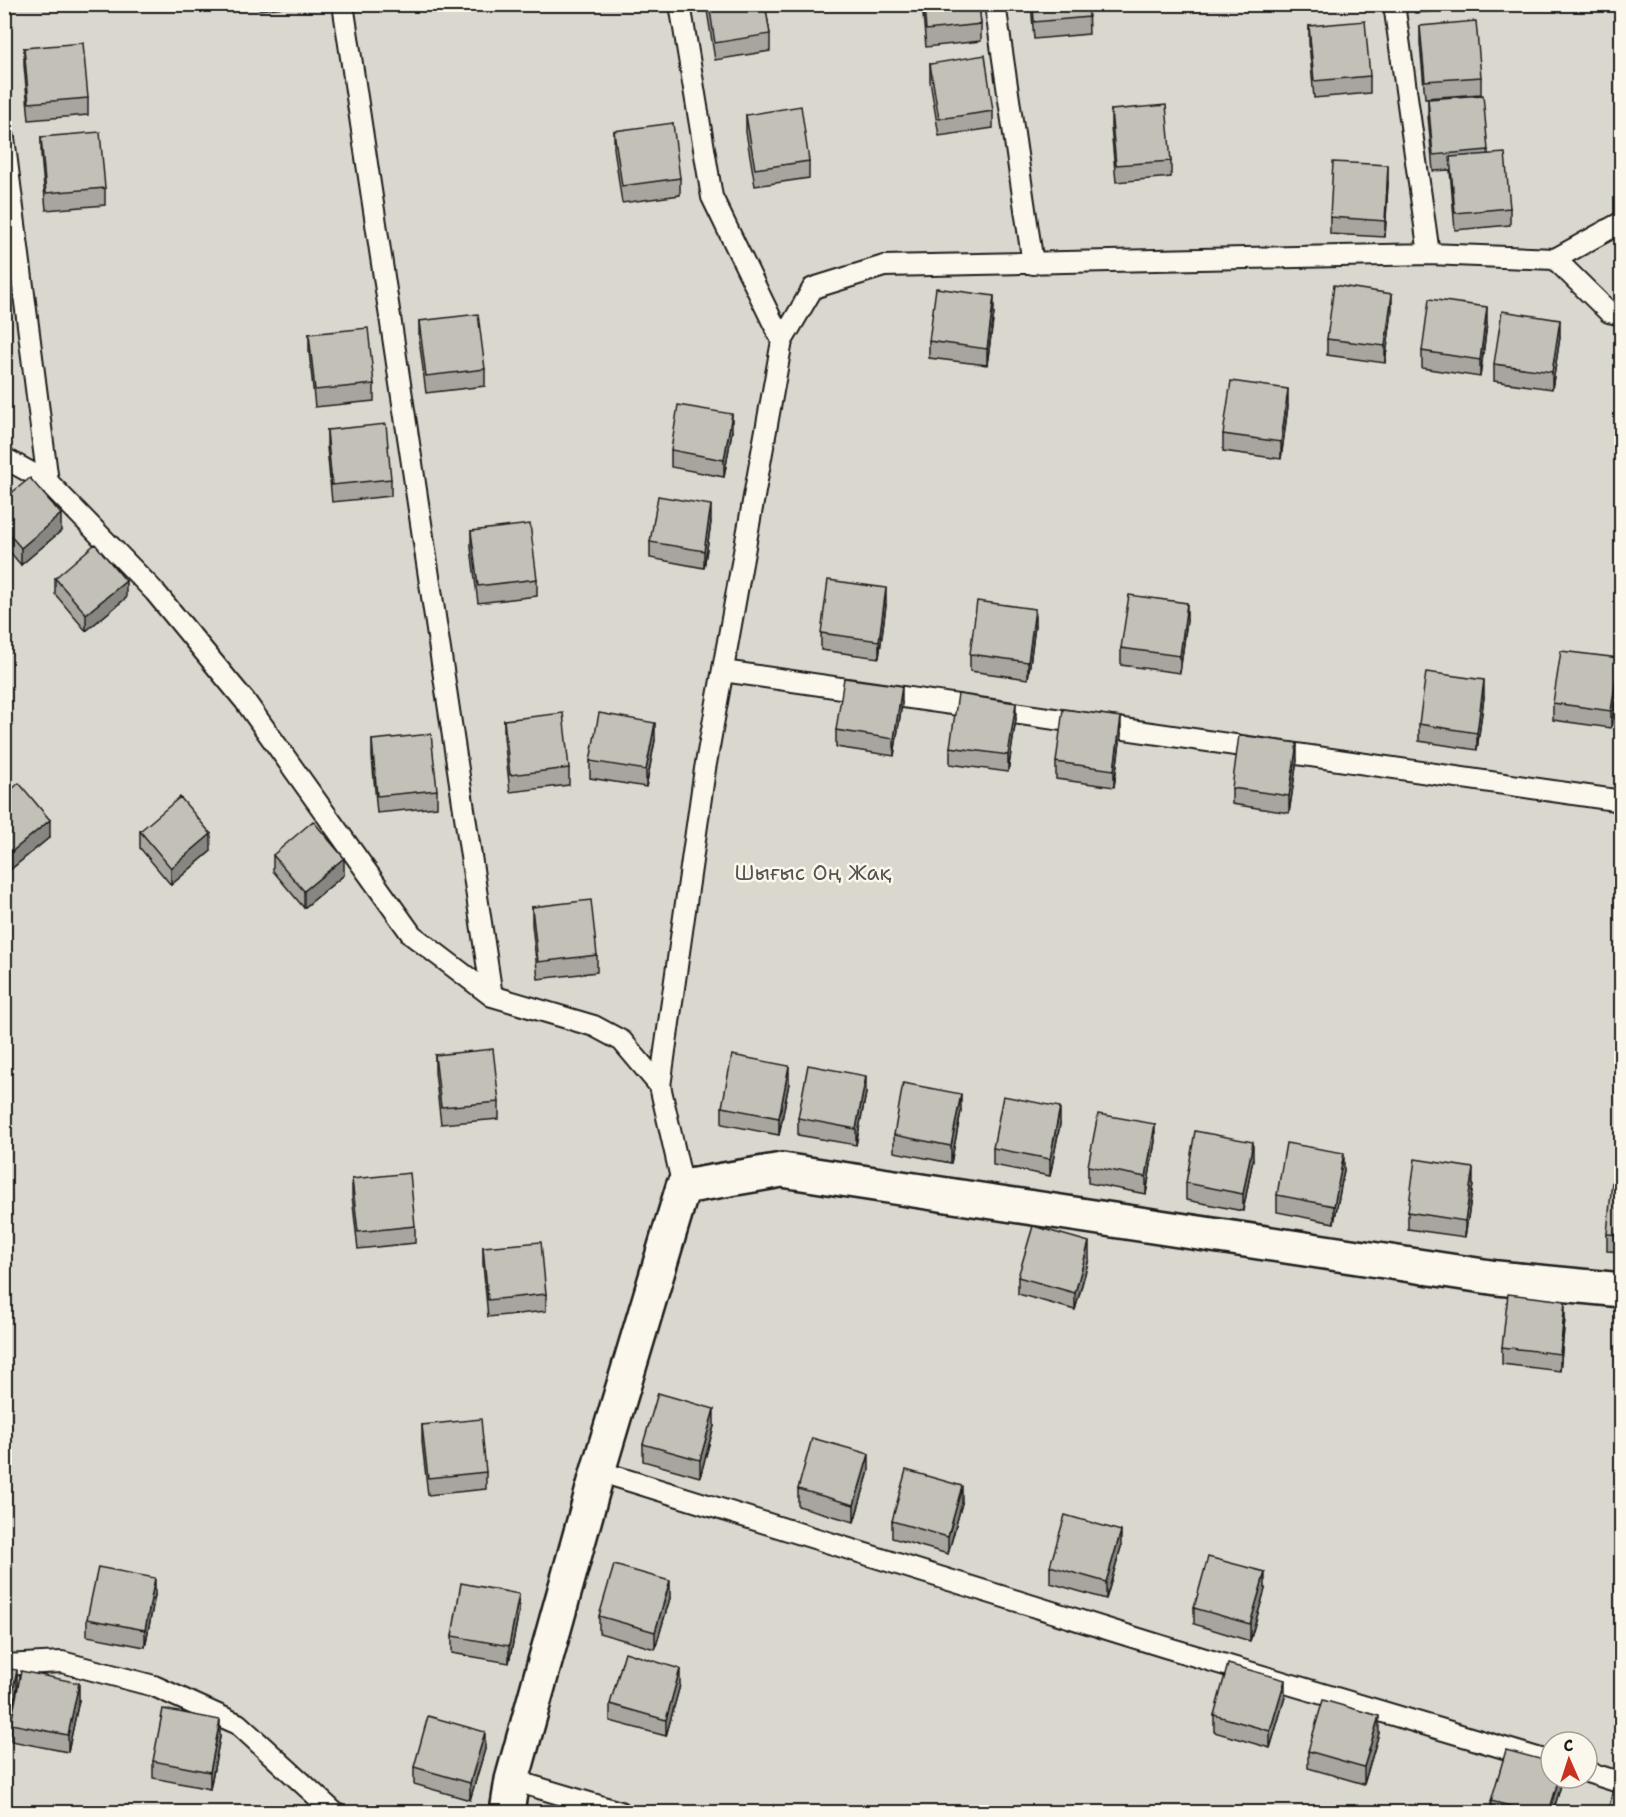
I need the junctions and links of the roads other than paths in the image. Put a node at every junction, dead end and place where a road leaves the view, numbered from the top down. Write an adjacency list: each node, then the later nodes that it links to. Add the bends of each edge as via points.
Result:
1 (344, 4): 16 (lane)
2 (680, 4): 11 (lane, via 712,197)
3 (994, 4): 9 (lane)
4 (1394, 4): 7 (lane)
5 (4, 138): 13 (lane)
6 (1622, 222): 8 (lane)
7 (1429, 254): 8 (lane); 9 (lane)
8 (1555, 259): 10 (lane, via 1609,312)
9 (1033, 264): 11 (lane, via 884,266 813,288)
10 (1622, 315)
11 (782, 341): 14 (lane)
12 (4, 458): 13 (lane)
13 (48, 482): 16 (lane, via 155,592 245,701 412,935)
14 (723, 671): 15 (lane); 17 (lane, via 705,769)
15 (1622, 801)
16 (492, 996): 17 (lane, via 594,1026 622,1041)
17 (660, 1086): 18 (lane)
18 (683, 1187): 19 (street, via 782,1170 1497,1278); 20 (street)
19 (1622, 1290)
20 (598, 1471): 22 (lane); 24 (street)
21 (4, 1665): 26 (lane, via 62,1662 154,1686 238,1724)
22 (1539, 1758)
23 (1599, 1776): 25 (lane)
24 (512, 1780): 27 (street); 28 (lane)
25 (1622, 1783)
26 (334, 1812)
27 (507, 1812)
28 (620, 1812)

